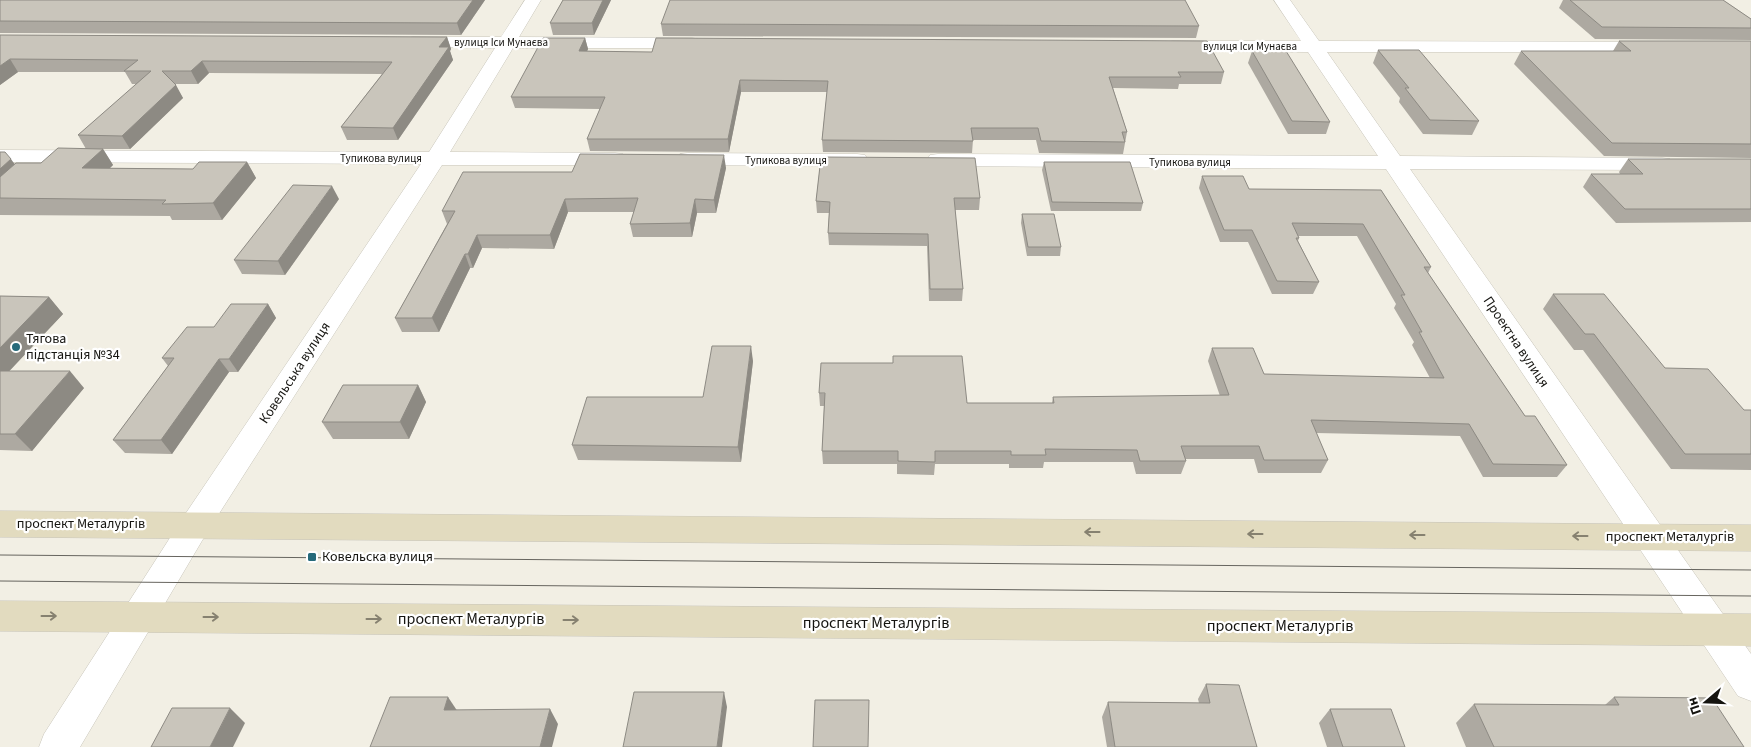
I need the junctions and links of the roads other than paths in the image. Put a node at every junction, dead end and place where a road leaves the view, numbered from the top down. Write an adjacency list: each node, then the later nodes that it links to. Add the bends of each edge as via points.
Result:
1 (533, 0): 4 (street, Ковельська вулиця)
2 (1282, 0): 7 (street, Проектна вулиця)
3 (397, 42): 4 (street, вулиця Іси Мунаєва)
4 (506, 42): 5 (street, вулиця Іси Мунаєва); 10 (street, Ковельська вулиця)
5 (706, 43)
6 (1155, 46): 7 (street, вулиця Іси Мунаєва)
7 (1315, 47): 8 (street, вулиця Іси Мунаєва); 15 (street, Проектна вулиця)
8 (1672, 47)
9 (0, 156): 10 (street, Тупикова вулиця)
10 (436, 158): 11 (street, Тупикова вулиця); 18 (street, Ковельська вулиця)
11 (635, 159)
12 (665, 159): 13 (street, Тупикова вулиця)
13 (874, 160)
14 (914, 160): 15 (street, Тупикова вулиця)
15 (1393, 163): 16 (street, Тупикова вулиця); 19 (street, Проектна вулиця)
16 (1681, 164)
17 (0, 524): 18 (main road, проспект Металургів)
18 (194, 525): 19 (main road, проспект Металургів, one-way to 18); 22 (street, Ковельська вулиця)
19 (1649, 537): 20 (main road, проспект Металургів); 23 (street, Проектна вулиця)
20 (1751, 538)
21 (0, 616): 22 (main road, проспект Металургів, one-way to 22)
22 (138, 617): 23 (main road, проспект Металургів, one-way to 23); 26 (street, Ковельська вулиця)
23 (1714, 630): 24 (main road, проспект Металургів); 25 (street, Проектна вулиця)
24 (1751, 630)
25 (1751, 684)
26 (58, 747)

